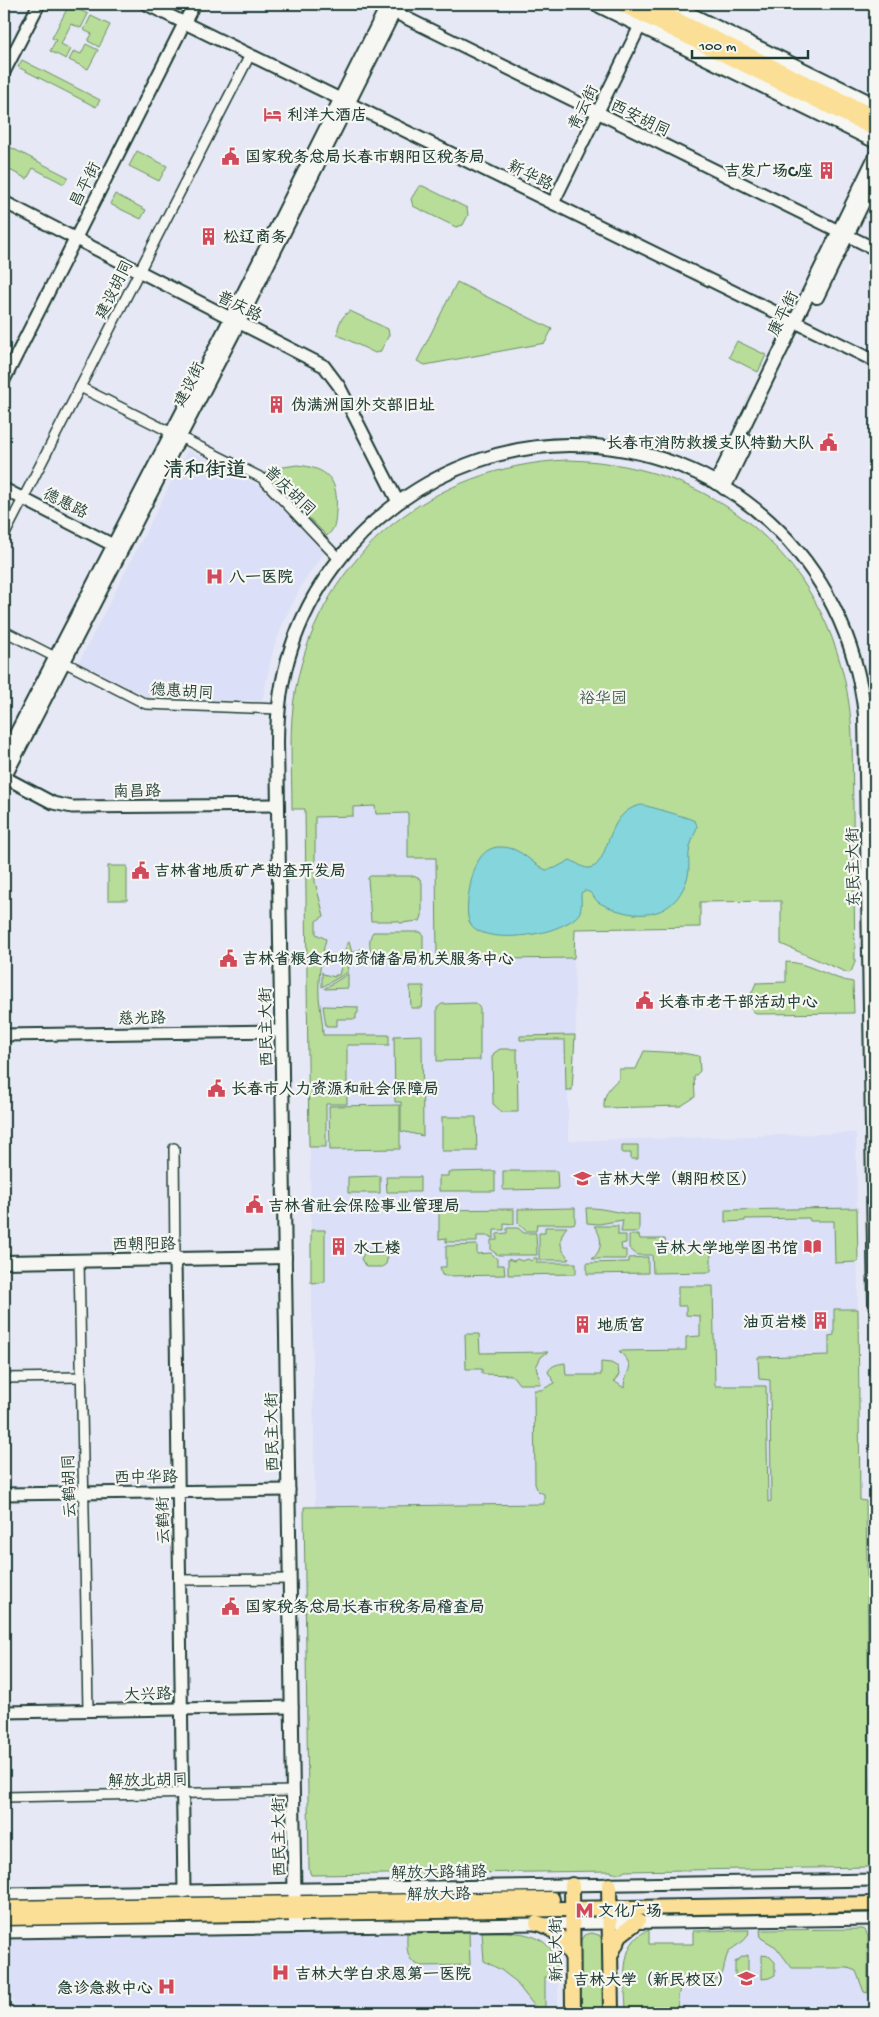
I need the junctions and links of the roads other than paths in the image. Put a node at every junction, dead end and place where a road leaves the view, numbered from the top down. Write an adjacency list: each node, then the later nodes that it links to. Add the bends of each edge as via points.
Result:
1 (38, 4): 12 (street)
2 (146, 4): 9 (street, 新华路)
3 (194, 4): 9 (street, 昌平街)
4 (594, 4): 10 (street)
5 (621, 4): 17 (main road)
6 (644, 4): 16 (main road)
7 (671, 4): 14 (street)
8 (394, 7): 13 (main road, 建设街); 15 (street, 西安胡同)
9 (184, 23): 11 (street, 新华路); 24 (street, 昌平街)
10 (640, 26): 15 (street, 青云街); 18 (street)
11 (250, 55): 13 (street, 新华路); 26 (street, 建设胡同)
12 (4, 72)
13 (344, 101): 22 (street, 新华路); 27 (main road, 建设街)
14 (875, 104)
15 (597, 113): 22 (street, 青云街); 23 (street, 西安胡同)
16 (875, 117)
17 (875, 129)
18 (875, 142)
19 (875, 157): 23 (main road, 康平街)
20 (875, 178): 23 (main road, 康平街)
21 (4, 202): 24 (street, 普庆路)
22 (553, 203): 28 (street, 新华路)
23 (843, 233): 25 (street, 西安胡同); 28 (main road, 康平街)
24 (75, 238): 26 (street, 普庆路); 30 (street, 昌平街)
25 (875, 249)
26 (139, 271): 27 (street, 普庆路); 31 (street, 建设胡同)
27 (235, 320): 32 (main road, 建设街); 36 (street, 普庆路, via 329,371)
28 (800, 323): 29 (street, 新华路); 33 (main road, 康平街)
29 (875, 360)
30 (4, 380)
31 (80, 387): 32 (street, 普庆胡同); 35 (street, 建设胡同)
32 (175, 435): 38 (main road, 建设街); 39 (street, 普庆胡同, via 262,478); 41 (main road, 建设街)
33 (720, 486): 36 (main road, 西民主大街, via 680,466 643,454 606,448 557,446 510,452 473,462 437,478); 45 (main road, 东民主大街, via 762,515 790,542 834,605 849,640 859,677)
34 (4, 489): 35 (street, 德惠路)
35 (23, 499): 37 (street, 建设胡同); 38 (street, 德惠路)
36 (398, 502): 39 (main road, 西民主大街, via 367,528)
37 (4, 536)
38 (113, 545): 41 (main road, 建设街)
39 (339, 559): 42 (main road, 西民主大街, via 314,596 298,631 286,667)
40 (4, 631): 41 (street, 德惠胡同)
41 (59, 659): 42 (street, 德惠胡同, via 146,704); 43 (main road, 建设街); 44 (main road, 建设街)
42 (278, 709): 46 (main road, 西民主大街)
43 (4, 757)
44 (4, 777): 46 (street, 南昌路, via 53,803 72,807)
45 (871, 783): 47 (main road, 东民主大街)
46 (278, 805): 49 (main road, 西民主大街)
47 (872, 875): 48 (main road, 东民主大街)
48 (873, 1025): 52 (main road, 东民主大街)
49 (282, 1031): 50 (street, 慈光路); 53 (main road, 西民主大街)
50 (4, 1035)
51 (174, 1148): 54 (street, 云鹤街)
52 (875, 1247): 57 (main road, 东民主大街)
53 (285, 1257): 54 (main road, 西朝阳路); 60 (main road, 西民主大街)
54 (175, 1259): 55 (main road, 西朝阳路); 61 (street, 云鹤街)
55 (79, 1261): 56 (main road, 西朝阳路); 58 (street, 云鹤胡同)
56 (4, 1262)
57 (875, 1305)
58 (81, 1377): 59 (street); 62 (street, 云鹤胡同)
59 (4, 1378)
60 (289, 1490): 61 (street, 西中华路); 64 (main road, 西民主大街)
61 (178, 1491): 62 (street, 西中华路); 65 (street, 云鹤街)
62 (83, 1493): 63 (street, 西中华路); 68 (street, 云鹤胡同)
63 (4, 1494)
64 (290, 1579): 65 (street); 66 (main road, 西民主大街)
65 (179, 1580): 67 (street, 云鹤街)
66 (292, 1707): 67 (street, 大兴路); 70 (main road, 西民主大街)
67 (181, 1708): 68 (street, 大兴路); 71 (street, 云鹤街)
68 (88, 1710): 69 (street, 大兴路)
69 (4, 1712)
70 (294, 1791): 71 (street, 解放北胡同); 81 (main road, 西民主大街)
71 (182, 1793): 72 (street, 解放北胡同); 74 (street, 云鹤街)
72 (4, 1797)
73 (875, 1880): 77 (street)
74 (184, 1892): 75 (street); 81 (street)
75 (4, 1894)
76 (875, 1894): 77 (main road, 解放大路)
77 (609, 1903): 78 (main road, 解放大路); 78 (street); 79 (main road, 解放大路); 84 (street); 87 (main road)
78 (572, 1904): 81 (main road, 解放大路); 85 (street); 88 (main road, 新民大街)
79 (875, 1904)
80 (4, 1908): 81 (main road, 解放大路)
81 (295, 1908): 82 (main road, 解放大路); 85 (street); 86 (street)
82 (4, 1918)
83 (875, 1919): 84 (street)
84 (638, 1921): 87 (main road, via 620,1935)
85 (537, 1923): 88 (main road, via 557,1933)
86 (4, 1932)
87 (610, 1955): 90 (main road)
88 (572, 1957): 89 (main road, 新民大街)
89 (573, 2013)
90 (611, 2013)

